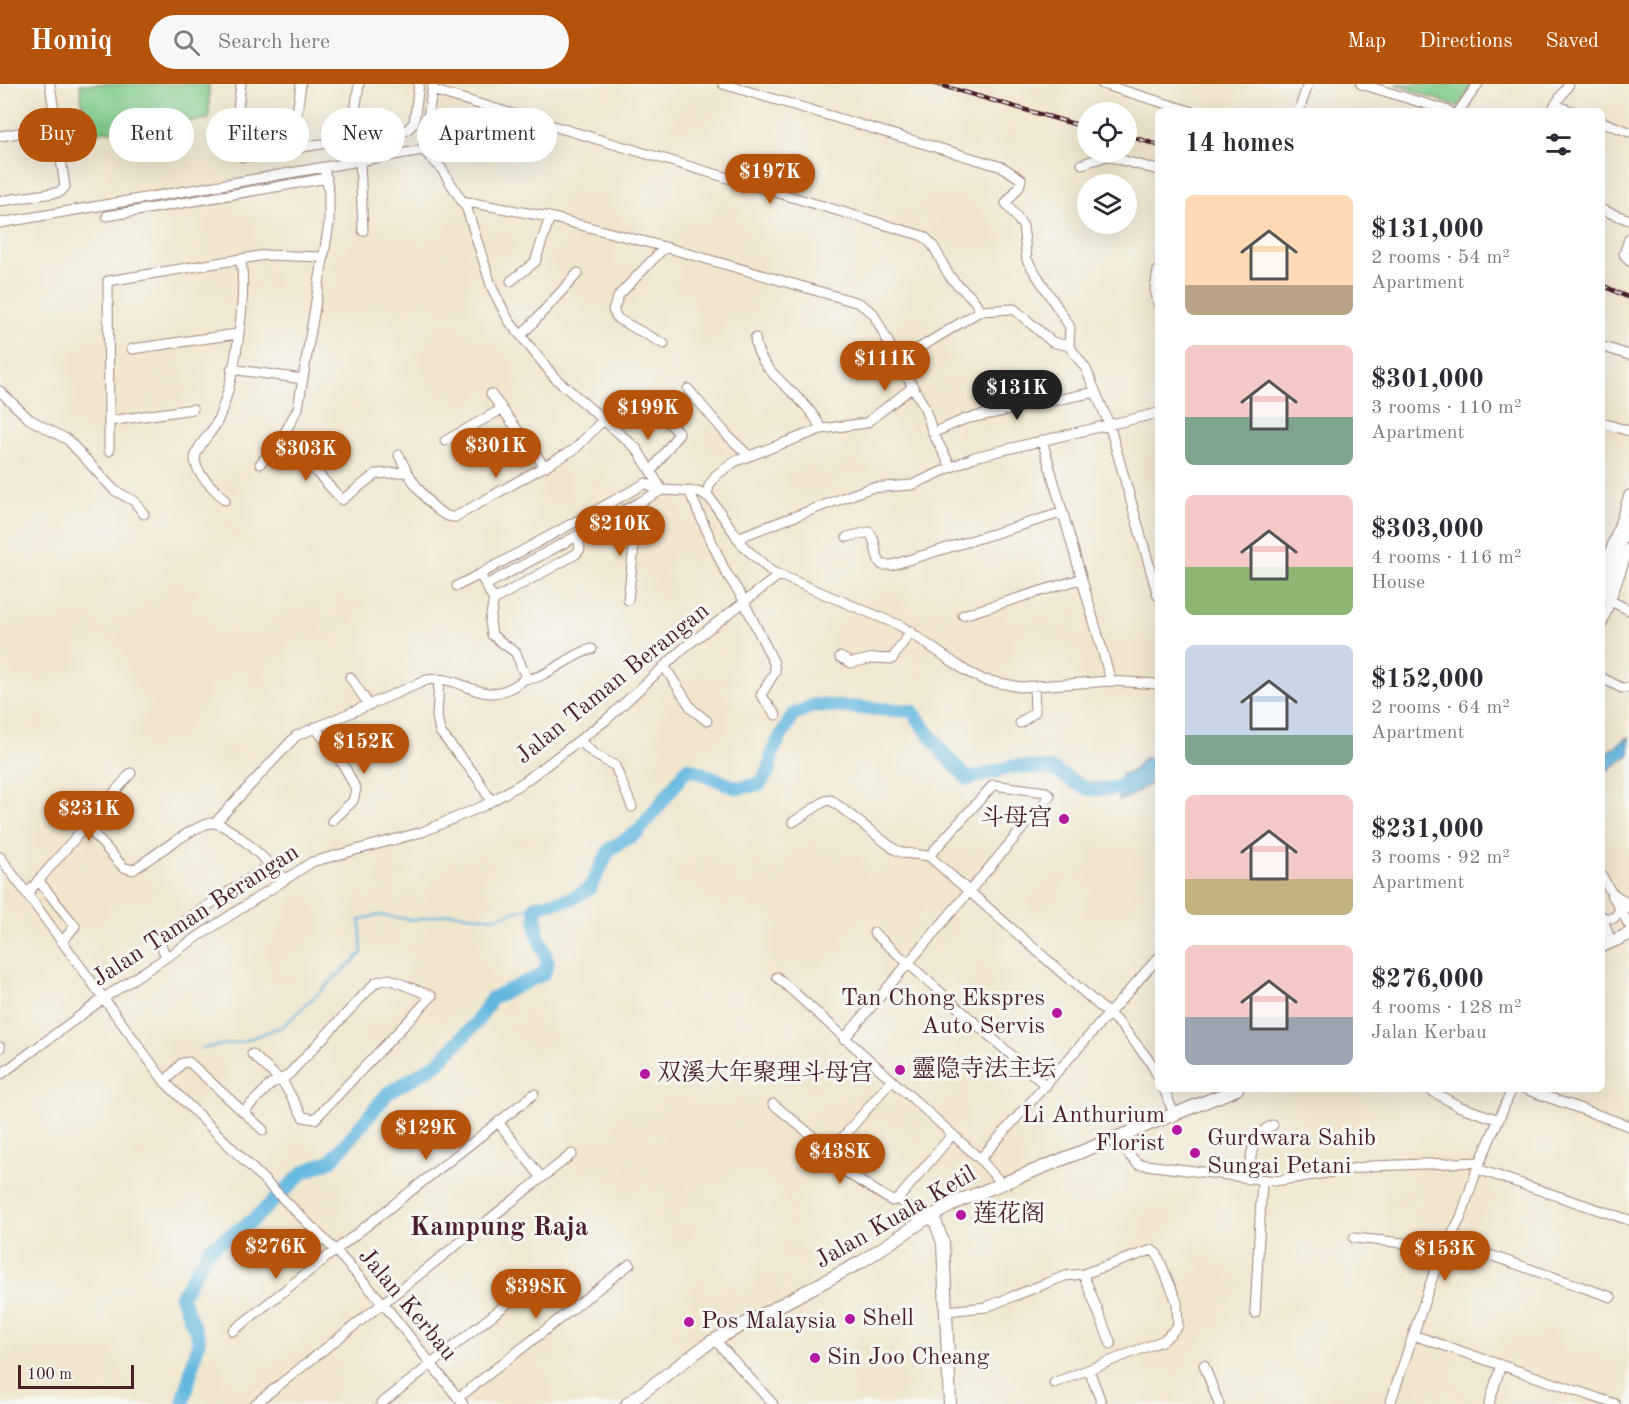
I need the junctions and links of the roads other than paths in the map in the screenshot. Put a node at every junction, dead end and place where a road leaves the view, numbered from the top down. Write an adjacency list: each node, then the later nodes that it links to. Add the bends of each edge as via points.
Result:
1 (50, 84): 14 (street)
2 (241, 84): 15 (street)
3 (302, 84): 16 (street)
4 (359, 84): 17 (street)
5 (419, 84): 25 (street, via 411,128)
6 (723, 84): 57 (street, via 1002,167 1017,175 1021,183 1006,203 1023,226 1026,260 1070,327)
7 (1102, 84): 19 (street)
8 (1308, 84): 20 (street)
9 (1361, 84): 13 (street)
10 (1478, 84): 22 (street)
11 (1569, 84): 23 (street)
12 (432, 87): 18 (street); 52 (street, via 923,236)
13 (1385, 88): 21 (street)
14 (54, 108)
15 (238, 108)
16 (298, 108)
17 (356, 108)
18 (429, 108)
19 (1180, 108)
20 (1300, 108)
21 (1441, 108)
22 (1461, 108)
23 (1553, 108)
24 (1605, 123): 26 (street)
25 (405, 129)
26 (1629, 132)
27 (18, 133): 28 (street)
28 (0, 136)
29 (60, 162): 37 (street, via 63,189)
30 (354, 162): 34 (street)
31 (360, 162): 44 (street)
32 (435, 162): 38 (street)
33 (1082, 164): 35 (street, via 1107,156)
34 (324, 167): 36 (street); 43 (street)
35 (1155, 169)
36 (327, 178): 40 (street); 47 (street, via 330,208)
37 (0, 201)
38 (462, 201): 41 (street); 54 (street, via 496,298)
39 (1605, 211): 42 (street)
40 (107, 216)
41 (550, 217): 46 (street); 51 (street, via 535,262)
42 (1629, 220)
43 (0, 223)
44 (363, 231)
45 (1629, 239): 49 (street, via 1624,254)
46 (664, 247): 56 (street, via 619,295 614,310 618,319); 61 (street, via 859,303 873,313)
47 (322, 257): 48 (street, via 265,255); 63 (street)
48 (241, 259): 53 (street, via 244,293); 74 (street, via 108,281)
49 (1629, 261)
50 (579, 273): 54 (street)
51 (511, 281)
52 (980, 311): 57 (street, via 1014,309 1053,342); 61 (street)
53 (237, 334): 59 (street); 62 (street)
54 (521, 336): 73 (street, via 555,378)
55 (755, 338): 77 (street, via 763,363 808,405)
56 (664, 344)
57 (1069, 346): 67 (street, via 1086,369)
58 (1605, 347): 60 (street)
59 (132, 349)
60 (1629, 355)
61 (898, 361): 64 (street)
62 (231, 369): 63 (street); 95 (street, via 219,418 195,460)
63 (303, 379): 80 (street, via 295,415)
64 (913, 387): 77 (street, via 866,423); 79 (street)
65 (688, 388): 85 (street)
66 (0, 391): 98 (street, via 29,419 69,440 114,490 134,501)
67 (1095, 392): 75 (street); 79 (street, via 965,419)
68 (491, 394): 71 (street)
69 (657, 403): 90 (street, via 679,433)
70 (194, 409): 74 (street)
71 (502, 409): 82 (street); 88 (street)
72 (1155, 414): 75 (street)
73 (603, 420): 88 (street, via 575,449); 90 (street, via 637,449)
74 (109, 422): 83 (street)
75 (1108, 424): 81 (street); 112 (street)
76 (1605, 424): 78 (street)
77 (820, 429): 85 (street)
78 (1629, 431)
79 (933, 433): 87 (street)
80 (283, 436): 86 (street); 89 (street, via 342,501 376,474)
81 (1041, 440): 87 (street); 97 (street)
82 (445, 441)
83 (110, 451)
84 (399, 455): 89 (street)
85 (749, 456): 93 (street, via 716,475)
86 (260, 464)
87 (951, 466): 102 (street, via 912,485 870,488)
88 (545, 467): 89 (street, via 449,518)
89 (406, 472)
90 (651, 472): 91 (street)
91 (660, 491): 92 (street); 96 (street); 107 (street, via 646,483)
92 (688, 491): 93 (street); 116 (street, via 725,571)
93 (707, 495): 102 (street)
94 (1629, 495): 104 (street)
95 (225, 500)
96 (620, 513): 100 (street); 115 (street, via 634,546)
97 (1061, 513): 101 (street, via 892,565 879,562 869,532); 109 (street)
98 (144, 514)
99 (1629, 520): 114 (street)
100 (579, 536): 110 (street); 113 (street, via 580,549 576,554)
101 (847, 537)
102 (738, 538): 108 (street, via 755,560)
103 (1605, 539): 104 (street)
104 (1613, 542): 106 (street)
105 (1629, 548): 114 (street)
106 (1605, 567)
107 (480, 574): 110 (street); 111 (street)
108 (778, 576): 116 (street, Jalan Taman Berangan); 119 (street)
109 (1080, 579): 118 (street); 127 (street)
110 (486, 585): 113 (street)
111 (457, 586)
112 (1155, 586)
113 (494, 598): 124 (street, via 492,635 516,653)
114 (1606, 599): 117 (street)
115 (628, 600)
116 (745, 603): 122 (street, Jalan Taman Berangan); 132 (street, via 774,663 774,672 761,695)
117 (1629, 610)
118 (963, 615)
119 (911, 631): 121 (street, via 892,659 851,663); 129 (street, via 984,680)
120 (592, 649): 124 (street, via 576,654 535,679)
121 (840, 657)
122 (663, 666): 133 (street, via 692,709); 136 (street, Jalan Taman Berangan)
123 (350, 677): 131 (street)
124 (526, 678): 125 (street, via 503,693 490,694)
125 (439, 680): 131 (street, via 427,680); 138 (street, via 436,716 440,732)
126 (1605, 680): 130 (street)
127 (1110, 681): 128 (street); 129 (street)
128 (1155, 684)
129 (1034, 687): 134 (street, via 1035,712)
130 (1629, 688)
131 (369, 705): 135 (street)
132 (776, 715)
133 (707, 721)
134 (1020, 723)
135 (315, 727): 140 (street, via 356,789 353,801); 142 (street, via 296,736)
136 (580, 741): 138 (street, Jalan Taman Berangan); 139 (street, via 615,766)
137 (131, 773): 143 (street)
138 (491, 801): 147 (street, Jalan Taman Berangan, via 401,839 324,857)
139 (632, 807)
140 (332, 820)
141 (793, 822): 144 (street, via 831,800 894,849)
142 (215, 823): 143 (street, via 202,826 133,870 123,867); 146 (street, via 231,831)
143 (86, 825): 148 (street)
144 (929, 856): 150 (street); 150 (street, via 993,785 1048,794 1047,801)
145 (0, 857): 151 (street, Jalan Kerbau)
146 (270, 865): 147 (street); 160 (street, via 158,938)
147 (285, 879): 160 (street, Jalan Taman Berangan)
148 (38, 880): 151 (street); 159 (street, via 75,926)
149 (1605, 881): 152 (street)
150 (970, 890): 162 (street); 165 (street)
151 (27, 894): 159 (street, Jalan Kerbau)
152 (1613, 894): 153 (main road)
153 (1625, 908): 154 (street, via 1614,918); 155 (street)
154 (1605, 917)
155 (1629, 926): 158 (main road)
156 (874, 933): 162 (street)
157 (1629, 934): 158 (main road)
158 (1606, 939)
159 (62, 942): 164 (street, Jalan Kerbau)
160 (166, 957): 164 (street, Jalan Taman Berangan)
161 (1155, 962): 165 (street)
162 (909, 963): 166 (street); 173 (street)
163 (777, 977): 166 (street)
164 (104, 998): 169 (street, Jalan Taman Berangan); 172 (street, Jalan Kerbau)
165 (1111, 1014): 168 (street); 173 (street)
166 (844, 1039): 171 (street)
167 (252, 1054): 170 (street)
168 (1155, 1072)
169 (0, 1075)
170 (280, 1080): 170 (street, via 303,1117 315,1119 432,996 389,979 376,982); 181 (street, via 265,1089)
171 (891, 1081): 188 (street); 190 (street)
172 (165, 1082): 181 (street, via 182,1063 189,1062); 203 (street, Jalan Kerbau)
173 (1046, 1086): 192 (street)
174 (1165, 1092): 182 (street)
175 (1229, 1092): 182 (main road, Jalan Kuala Ketil)
176 (1434, 1092): 183 (street, via 1458,1106)
177 (1511, 1092): 183 (street)
178 (1533, 1092): 186 (street)
179 (534, 1094): 184 (street)
180 (773, 1104): 190 (street)
181 (243, 1112): 187 (street)
182 (1174, 1114): 189 (main road, Jalan Kuala Ketil)
183 (1499, 1120): 193 (street)
184 (498, 1122): 194 (street); 203 (street)
185 (1273, 1125): 195 (street, via 1264,1128 1253,1144)
186 (1629, 1126)
187 (263, 1130)
188 (952, 1135): 192 (street); 198 (street)
189 (1121, 1135): 195 (street, via 1129,1155 1138,1164); 197 (main road, Jalan Kuala Ketil)
190 (831, 1151): 198 (street, via 830,1158 836,1166 887,1200)
191 (572, 1154): 194 (street)
192 (980, 1159): 197 (street)
193 (1479, 1165): 196 (street, via 1371,1166); 200 (street); 202 (street)
194 (541, 1177): 208 (street)
195 (1248, 1179): 196 (street)
196 (1262, 1180): 210 (street)
197 (1001, 1183): 199 (main road, Jalan Kuala Ketil)
198 (898, 1199): 199 (street)
199 (928, 1218): 209 (main road, via 943,1243); 213 (main road, Jalan Kuala Ketil, via 861,1262)
200 (1629, 1220)
201 (1354, 1238): 202 (street, via 1414,1244)
202 (1449, 1241): 207 (street); 212 (street)
203 (335, 1250): 208 (street, Jalan Kerbau); 211 (street)
204 (630, 1264): 221 (street)
205 (1083, 1274): 209 (street, via 1065,1276 986,1307); 214 (street); 218 (street, via 1152,1250 1170,1283 1179,1311 1178,1326 1170,1337)
206 (533, 1283): 215 (street)
207 (1611, 1297)
208 (382, 1302): 215 (street, Jalan Kerbau); 222 (street)
209 (946, 1311): 226 (main road)
210 (1255, 1313)
211 (233, 1331)
212 (1413, 1335): 217 (street); 229 (street)
213 (715, 1340): 224 (main road, Jalan Kuala Ketil); 225 (street)
214 (1111, 1344)
215 (431, 1364): 221 (street, Jalan Kerbau); 223 (street)
216 (1204, 1365): 228 (street)
217 (1502, 1365): 220 (street); 230 (street)
218 (1089, 1370): 219 (street); 227 (street)
219 (1054, 1383)
220 (1583, 1399): 231 (street)
221 (461, 1401)
222 (255, 1404)
223 (381, 1404)
224 (627, 1404)
225 (773, 1404)
226 (950, 1404)
227 (1102, 1404)
228 (1219, 1404)
229 (1390, 1404)
230 (1489, 1404)
231 (1614, 1404)

